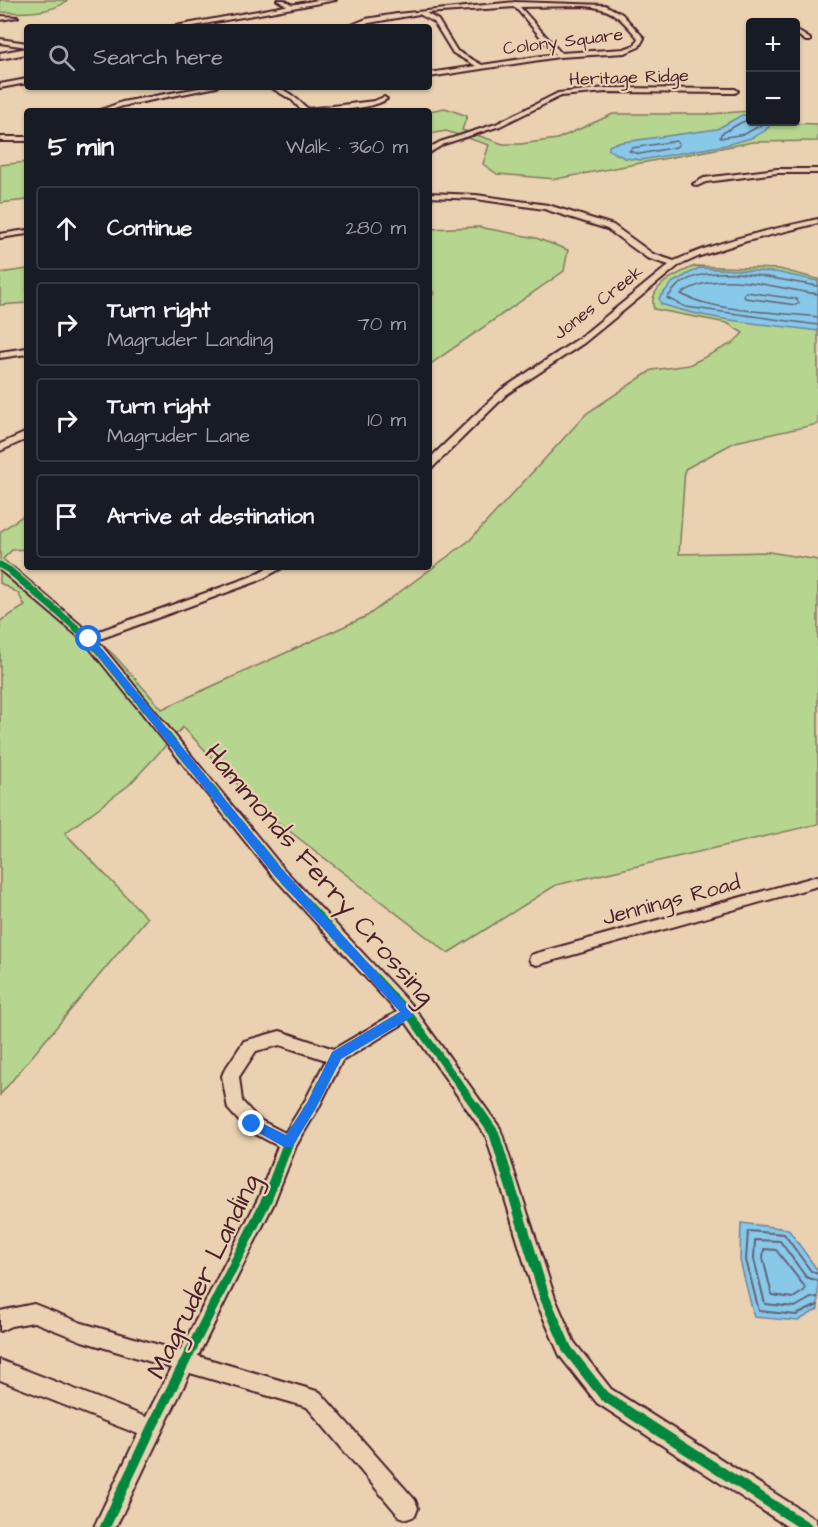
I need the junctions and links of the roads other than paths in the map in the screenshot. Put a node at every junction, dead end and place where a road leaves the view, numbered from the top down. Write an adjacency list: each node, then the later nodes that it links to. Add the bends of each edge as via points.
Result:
1 (280, 0): 6 (street)
2 (332, 0): 6 (main road)
3 (555, 1): 4 (street, Colony Square); 5 (street, Colony Square)
4 (564, 1): 17 (street, Colony Square, via 614,9 641,38 637,46 625,51)
5 (515, 4): 7 (street, Colony Square); 17 (street)
6 (291, 6): 10 (main road)
7 (419, 12): 11 (street, Colony Square); 19 (street, via 436,21 454,52)
8 (15, 16): 9 (street)
9 (0, 18)
10 (191, 24)
11 (355, 24)
12 (800, 35): 13 (street)
13 (808, 40)
14 (0, 41): 15 (street)
15 (24, 50)
16 (24, 51): 18 (main road)
17 (559, 55): 19 (street, Colony Square)
18 (0, 56)
19 (480, 66): 20 (street, Colony Square)
20 (432, 74)
21 (24, 82): 22 (street)
22 (0, 86)
23 (198, 90): 27 (street)
24 (278, 90): 28 (street)
25 (735, 91): 32 (street, Heritage Ridge, via 606,90 560,94 506,122 442,142)
26 (384, 99): 29 (street)
27 (109, 108)
28 (303, 108)
29 (332, 108)
30 (0, 139): 31 (street)
31 (24, 139)
32 (432, 149)
33 (818, 171): 34 (street, via 750,173)
34 (698, 184)
35 (432, 195): 39 (street, via 545,207 610,227 650,256)
36 (818, 221): 39 (street, Jones Creek, via 744,239)
37 (24, 232): 38 (street)
38 (0, 236)
39 (675, 264): 44 (street, Jones Creek, via 581,341 504,392)
40 (24, 351): 41 (street)
41 (0, 355)
42 (24, 436): 43 (street)
43 (0, 448)
44 (432, 462)
45 (0, 566): 47 (street, Hammonds Ferry Crossing)
46 (272, 570): 47 (street)
47 (89, 639): 50 (street, Hammonds Ferry Crossing, via 278,872)
48 (818, 881): 49 (street, Jennings Road)
49 (537, 959)
50 (408, 1013): 51 (street); 59 (street, Hammonds Ferry Crossing, via 494,1133 545,1298 567,1349 604,1396)
51 (336, 1056): 52 (street, Magruder Landing); 52 (street, via 280,1038 250,1046 230,1076 234,1104 252,1124)
52 (288, 1143): 54 (street, Magruder Landing, via 267,1199)
53 (0, 1322): 54 (street, via 34,1312 82,1332)
54 (184, 1363): 56 (street, Magruder Landing); 57 (street, via 313,1399)
55 (0, 1370): 56 (street)
56 (151, 1429): 58 (street, Magruder Landing)
57 (407, 1508)
58 (105, 1527)
59 (807, 1527)

